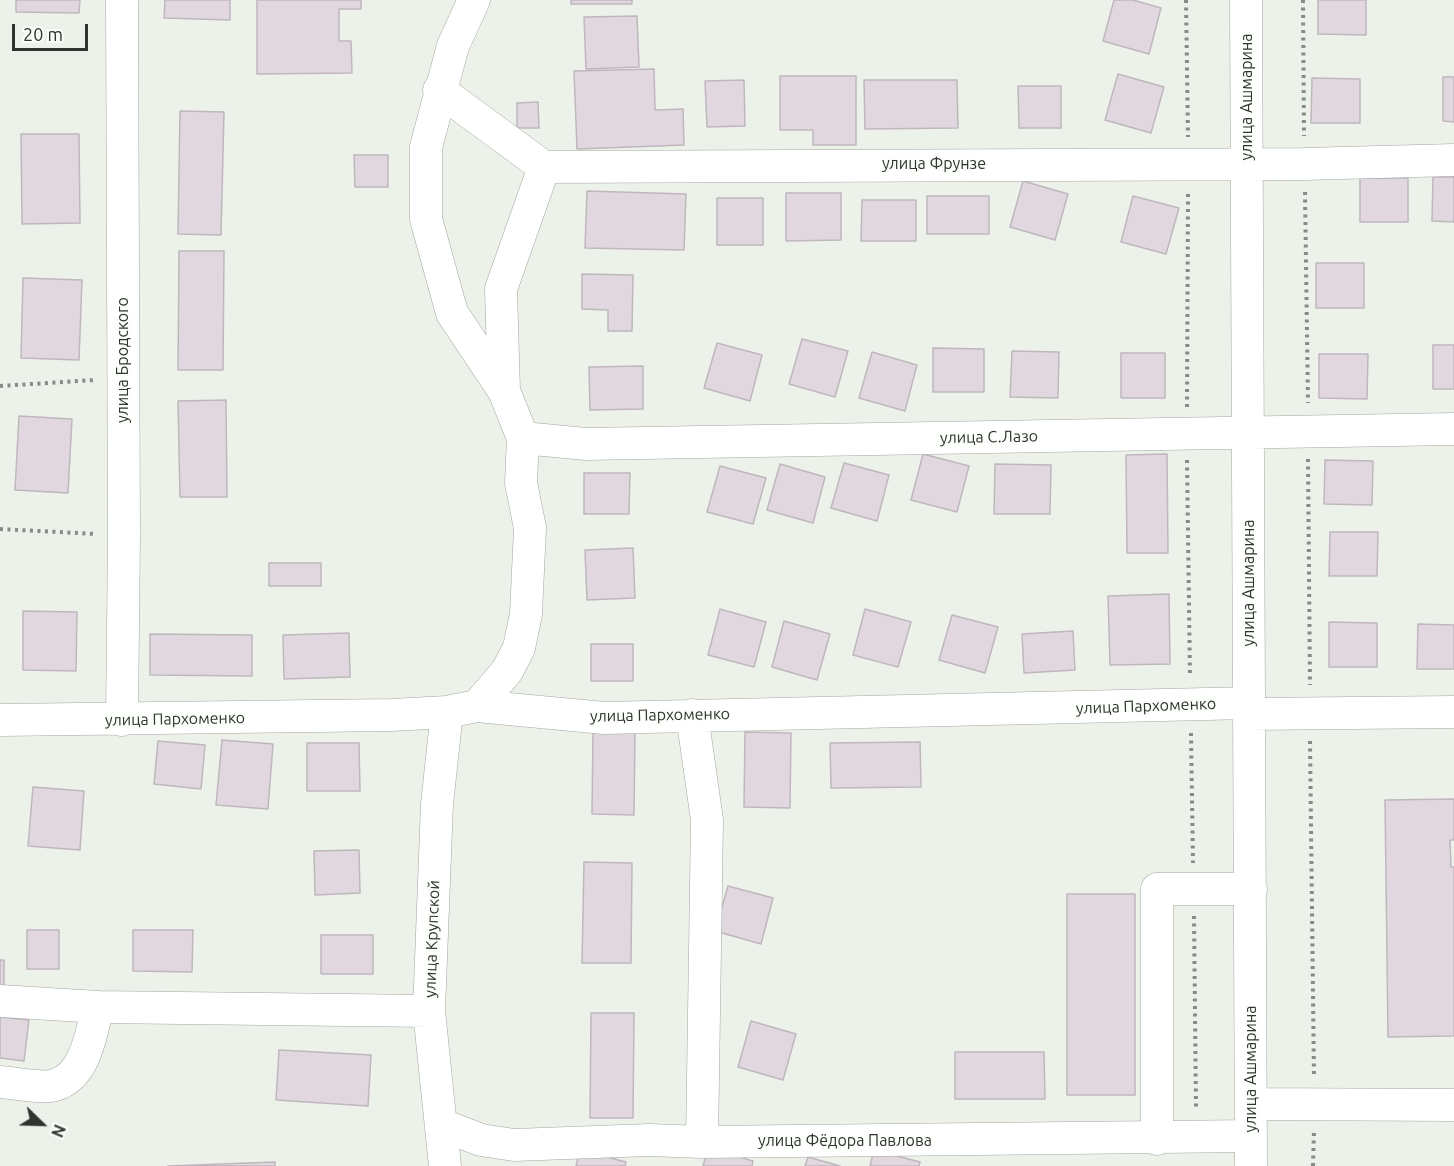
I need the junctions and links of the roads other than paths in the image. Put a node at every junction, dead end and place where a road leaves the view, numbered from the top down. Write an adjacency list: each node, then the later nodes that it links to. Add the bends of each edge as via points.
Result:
1 (122, 0): 18 (street, улица Бродского)
2 (474, 0): 4 (street)
3 (1246, 0): 6 (street, улица Ашмарина)
4 (439, 90): 7 (street); 8 (street, via 426,147 426,219 452,313)
5 (1454, 160): 6 (street, улица Фрунзе)
6 (1247, 164): 7 (street, улица Фрунзе); 10 (street, улица Ашмарина)
7 (544, 167): 8 (street, via 501,289)
8 (504, 391): 11 (street)
9 (1454, 429): 10 (street, улица С.Лазо)
10 (1248, 431): 11 (street, улица С.Лазо, via 586,444); 13 (street, улица Ашмарина)
11 (523, 438): 12 (street, via 521,483 530,528 526,614 519,648 507,671)
12 (477, 706): 14 (street, улица Пархоменко); 16 (street, улица Пархоменко, via 604,718)
13 (1249, 708): 15 (street, улица Пархоменко, via 1310,713); 16 (street, улица Пархоменко); 19 (street, улица Ашмарина)
14 (447, 712): 18 (street, улица Пархоменко); 22 (street, улица Крупской, via 437,804)
15 (1454, 712)
16 (692, 715): 28 (street, via 706,820)
17 (0, 720): 18 (street, улица Пархоменко)
18 (122, 720)
19 (1251, 889): 24 (street, улица Ашмарина); 27 (street, via 1157,889)
20 (0, 1001): 21 (street)
21 (98, 1007): 22 (street); 23 (street, via 85,1055 72,1075 55,1085)
22 (429, 1011): 26 (street, улица Крупской)
23 (0, 1082)
24 (1251, 1104): 25 (street); 29 (street, улица Ашмарина)
25 (1454, 1106)
26 (442, 1125): 28 (street, улица Фёдора Павлова, via 481,1140 514,1145 637,1140); 30 (street, улица Крупской)
27 (1157, 1139): 28 (street, улица Фёдора Павлова); 29 (street, улица Фёдора Павлова, via 1196,1138)
28 (702, 1142)
29 (1251, 1151)
30 (445, 1166)

